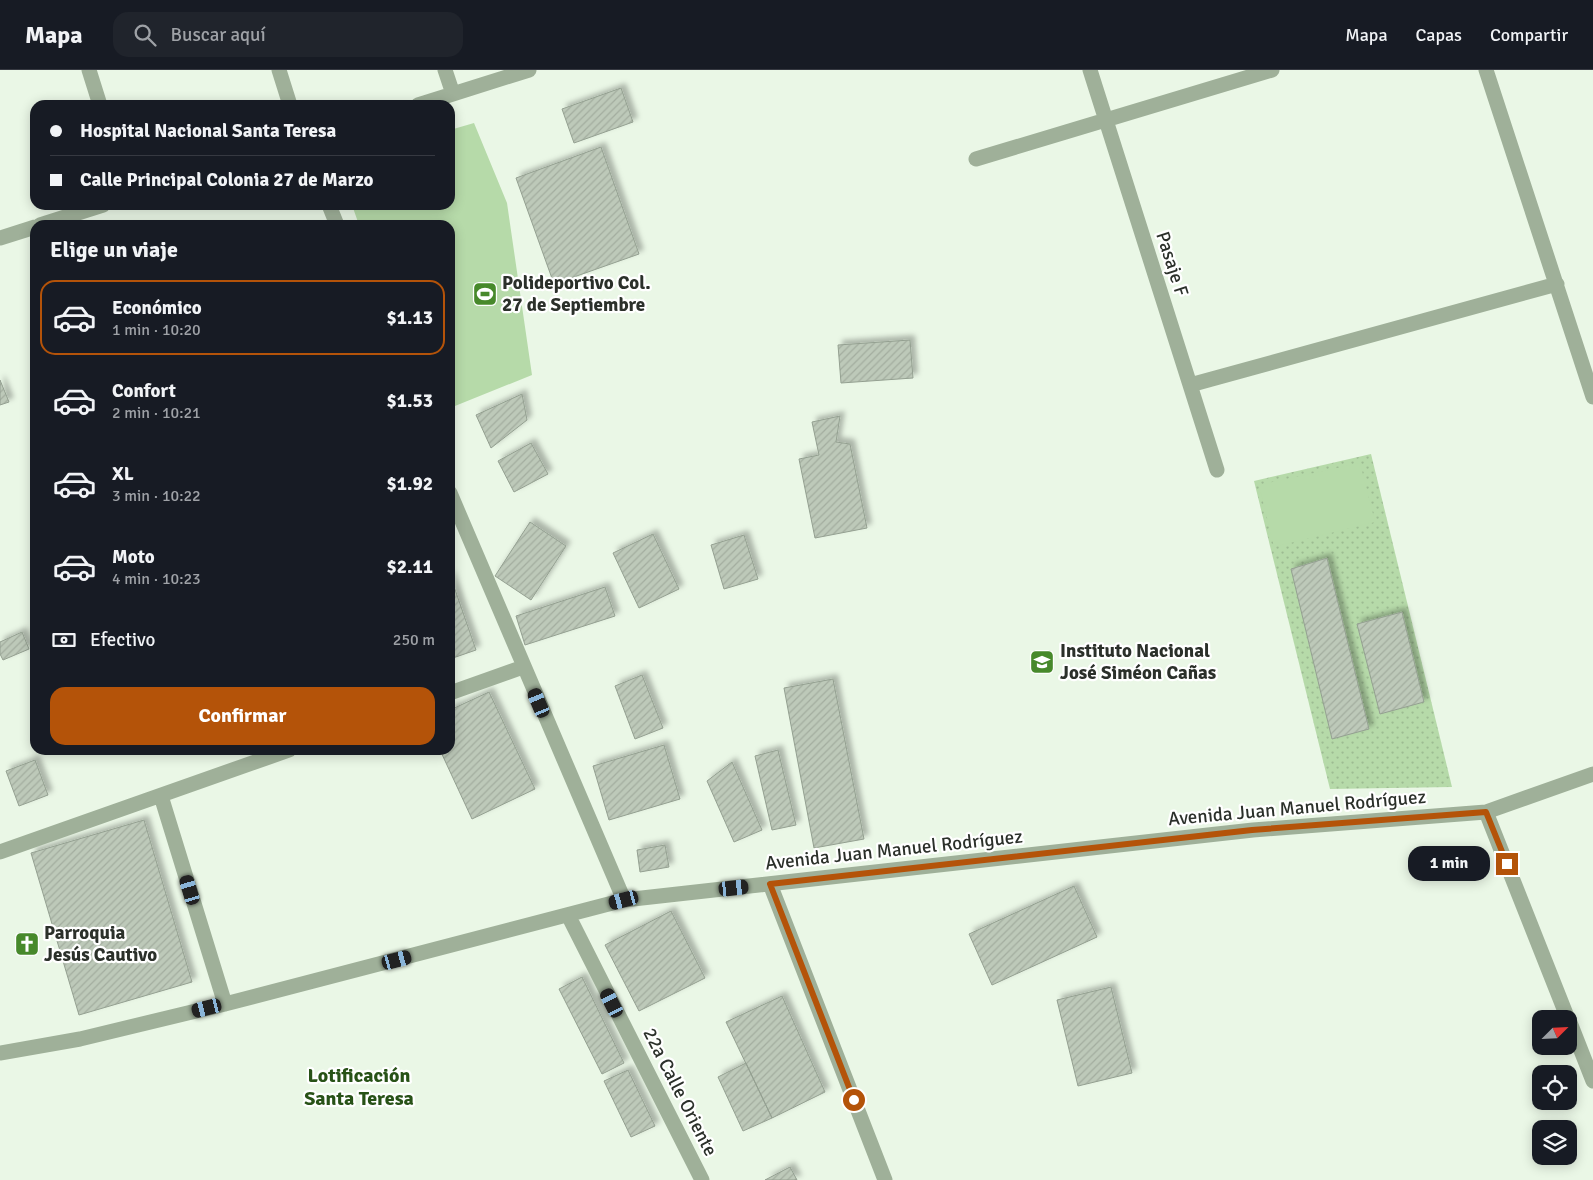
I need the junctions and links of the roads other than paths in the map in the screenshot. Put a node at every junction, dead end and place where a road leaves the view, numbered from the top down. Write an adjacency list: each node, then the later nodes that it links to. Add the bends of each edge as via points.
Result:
1 (88, 70): 9 (street)
2 (279, 70): 10 (street)
3 (445, 70): 8 (street)
4 (529, 70): 8 (street)
5 (1090, 70): 12 (street, Pasaje F)
6 (1272, 70): 12 (street)
7 (1486, 70): 18 (street)
8 (453, 94): 11 (street)
9 (98, 100)
10 (288, 100)
11 (434, 100)
12 (1106, 120): 13 (street); 19 (street, Pasaje F)
13 (976, 159)
14 (87, 210): 15 (street)
15 (56, 220)
16 (30, 229): 17 (street)
17 (0, 238)
18 (1557, 284): 19 (street); 20 (street)
19 (1190, 384): 21 (street, Pasaje F)
20 (1593, 397)
21 (1217, 470)
22 (455, 505): 23 (street)
23 (523, 667): 24 (street); 31 (street)
24 (455, 691)
25 (276, 755): 27 (street)
26 (1593, 774): 28 (street, Avenida Juan Manuel Rodríguez)
27 (161, 796): 29 (street); 33 (street)
28 (1486, 812): 30 (street, Avenida Juan Manuel Rodríguez, via 1252,830); 34 (street)
29 (0, 852)
30 (770, 884): 31 (street, Avenida Juan Manuel Rodríguez); 39 (street)
31 (624, 900): 32 (street, Avenida Juan Manuel Rodríguez)
32 (568, 915): 33 (street, Avenida Juan Manuel Rodríguez); 38 (street, 22a Calle Oriente)
33 (225, 1004): 36 (street, Avenida Juan Manuel Rodríguez, via 80,1039)
34 (1565, 1010)
35 (1578, 1042): 37 (street)
36 (0, 1053)
37 (1593, 1081)
38 (702, 1180)
39 (885, 1180)

